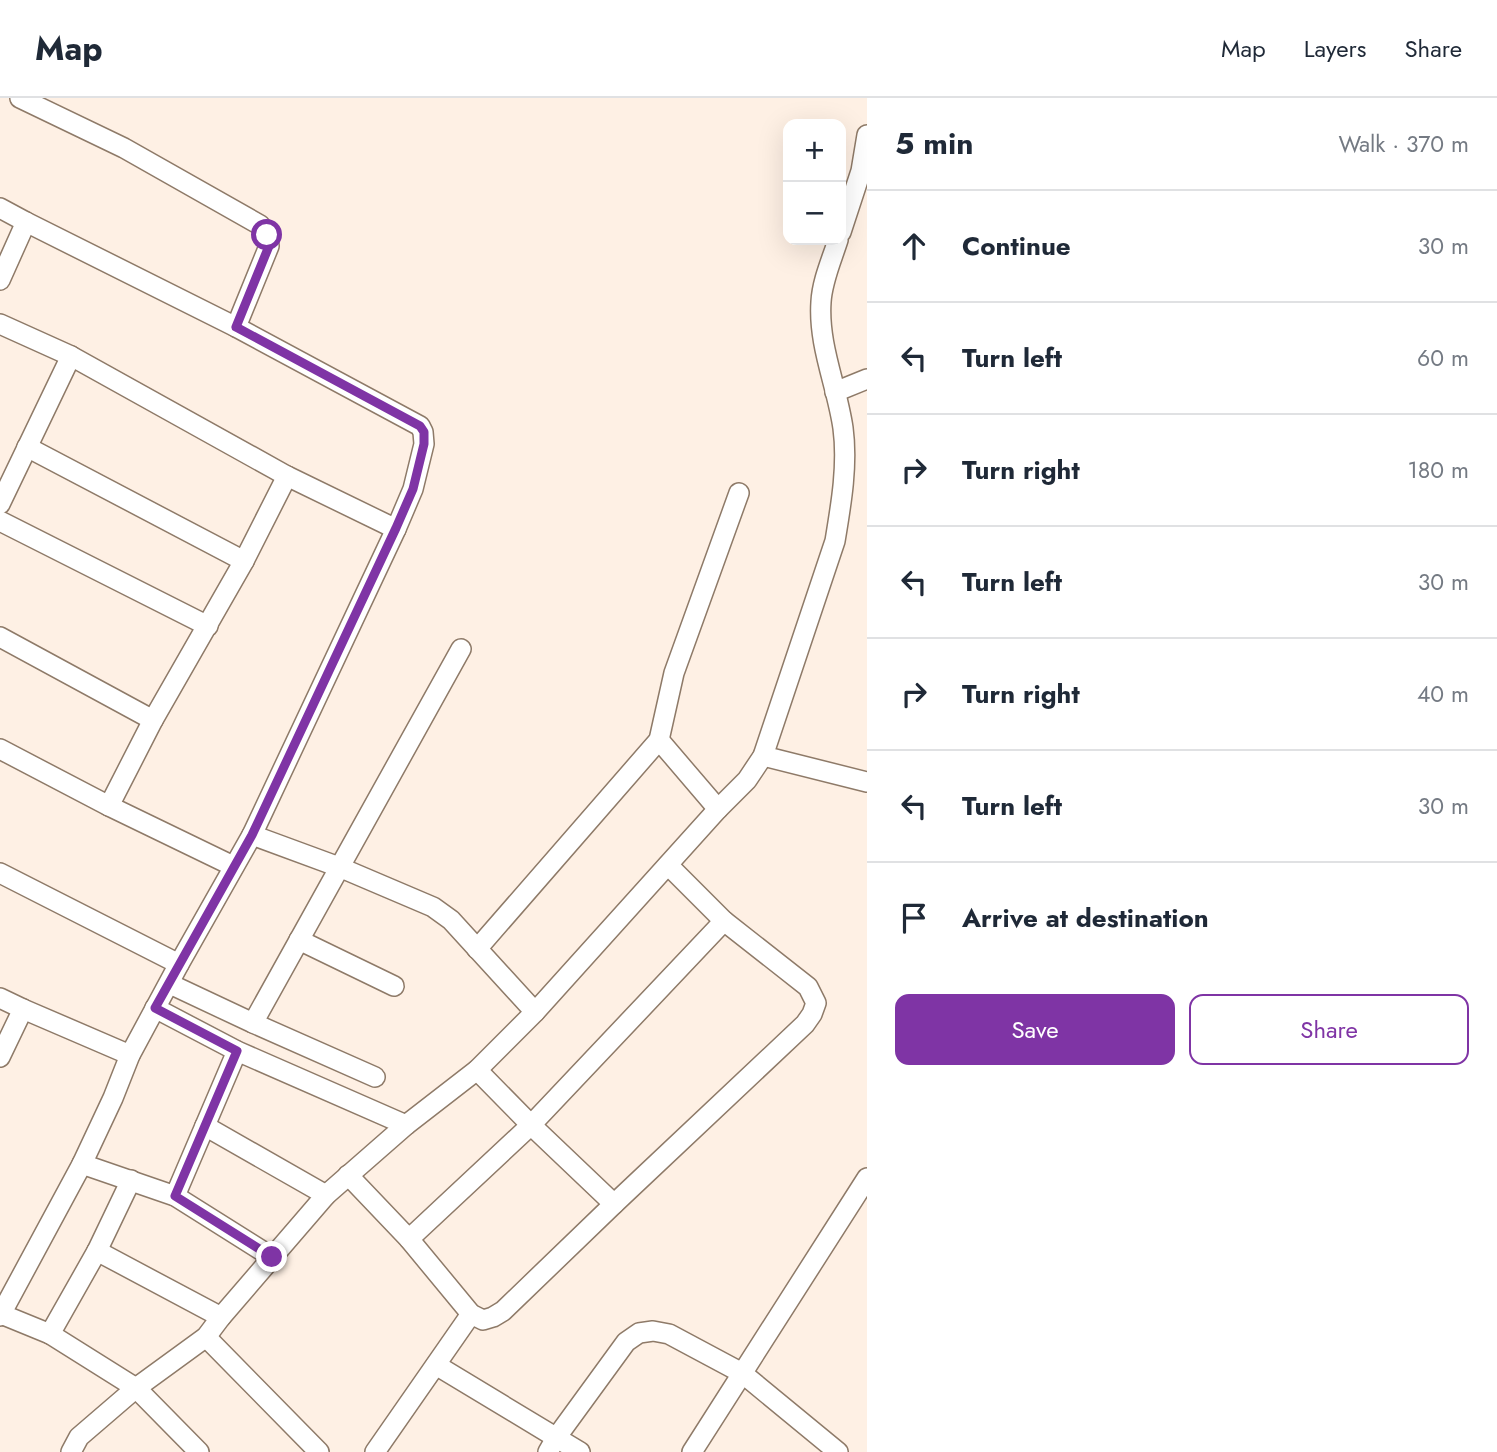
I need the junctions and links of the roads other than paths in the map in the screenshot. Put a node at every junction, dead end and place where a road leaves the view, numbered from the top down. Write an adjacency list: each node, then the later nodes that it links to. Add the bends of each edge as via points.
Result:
1 (20, 98): 9 (street, via 124,148 260,225 269,246)
2 (867, 135): 4 (street)
3 (0, 208): 5 (street)
4 (846, 217)
5 (26, 222): 7 (street); 9 (street)
6 (837, 245): 12 (street, via 821,299 820,326)
7 (0, 281)
8 (0, 324): 10 (street)
9 (236, 327): 18 (street, via 420,426 424,444 413,489)
10 (71, 356): 13 (street); 14 (street)
11 (867, 379): 12 (street)
12 (835, 392): 26 (street, via 844,464 835,541)
13 (27, 447): 16 (street); 19 (street)
14 (287, 476): 18 (street); 19 (street)
15 (739, 493): 24 (street, via 674,673)
16 (0, 504)
17 (0, 521): 20 (street)
18 (396, 528): 30 (street)
19 (244, 561): 20 (street)
20 (208, 626): 23 (street)
21 (0, 637): 23 (street)
22 (460, 649): 33 (street)
23 (153, 720): 29 (street)
24 (659, 740): 28 (street); 37 (street)
25 (0, 749): 29 (street)
26 (763, 756): 27 (street); 28 (street)
27 (867, 782)
28 (724, 804): 31 (street)
29 (109, 806): 32 (street)
30 (252, 835): 32 (street); 33 (street)
31 (668, 865): 35 (street); 44 (street)
32 (233, 866): 38 (street)
33 (339, 867): 36 (street); 37 (street, via 433,907)
34 (0, 873): 38 (street)
35 (724, 921): 52 (street); 60 (street, via 808,987 816,1003 812,1014)
36 (299, 940): 40 (street); 45 (street)
37 (477, 949): 44 (street)
38 (179, 964): 39 (street)
39 (170, 984): 42 (street); 45 (street)
40 (394, 986)
41 (0, 998): 43 (street)
42 (155, 1008): 46 (street); 47 (street)
43 (23, 1009): 47 (street); 48 (street)
44 (535, 1012): 49 (street)
45 (253, 1023): 50 (street)
46 (237, 1051): 51 (street); 53 (street)
47 (130, 1055): 54 (street)
48 (0, 1057)
49 (477, 1070): 51 (street); 52 (street)
50 (375, 1077)
51 (406, 1125): 55 (street)
52 (531, 1125): 60 (street); 61 (street)
53 (205, 1126): 58 (street); 59 (street)
54 (82, 1164): 57 (street); 65 (street)
55 (348, 1175): 58 (street); 61 (street)
56 (867, 1178): 70 (street)
57 (131, 1180): 59 (street); 62 (street)
58 (326, 1195): 63 (street)
59 (175, 1196): 63 (street)
60 (614, 1204): 64 (street, via 503,1311 483,1320)
61 (409, 1239): 64 (street)
62 (97, 1251): 66 (street); 67 (street)
63 (272, 1257): 66 (street)
64 (471, 1314): 69 (street)
65 (1, 1315): 67 (street)
66 (221, 1317): 68 (street)
67 (50, 1334): 71 (street)
68 (206, 1337): 71 (street); 75 (street)
69 (436, 1364): 72 (street); 76 (street)
70 (742, 1373): 72 (street, via 669,1334 639,1333 626,1342); 78 (street); 79 (street)
71 (136, 1388): 73 (street); 74 (street)
72 (552, 1445): 77 (street)
73 (80, 1447)
74 (199, 1452)
75 (319, 1452)
76 (375, 1452)
77 (580, 1452)
78 (692, 1452)
79 (838, 1452)

